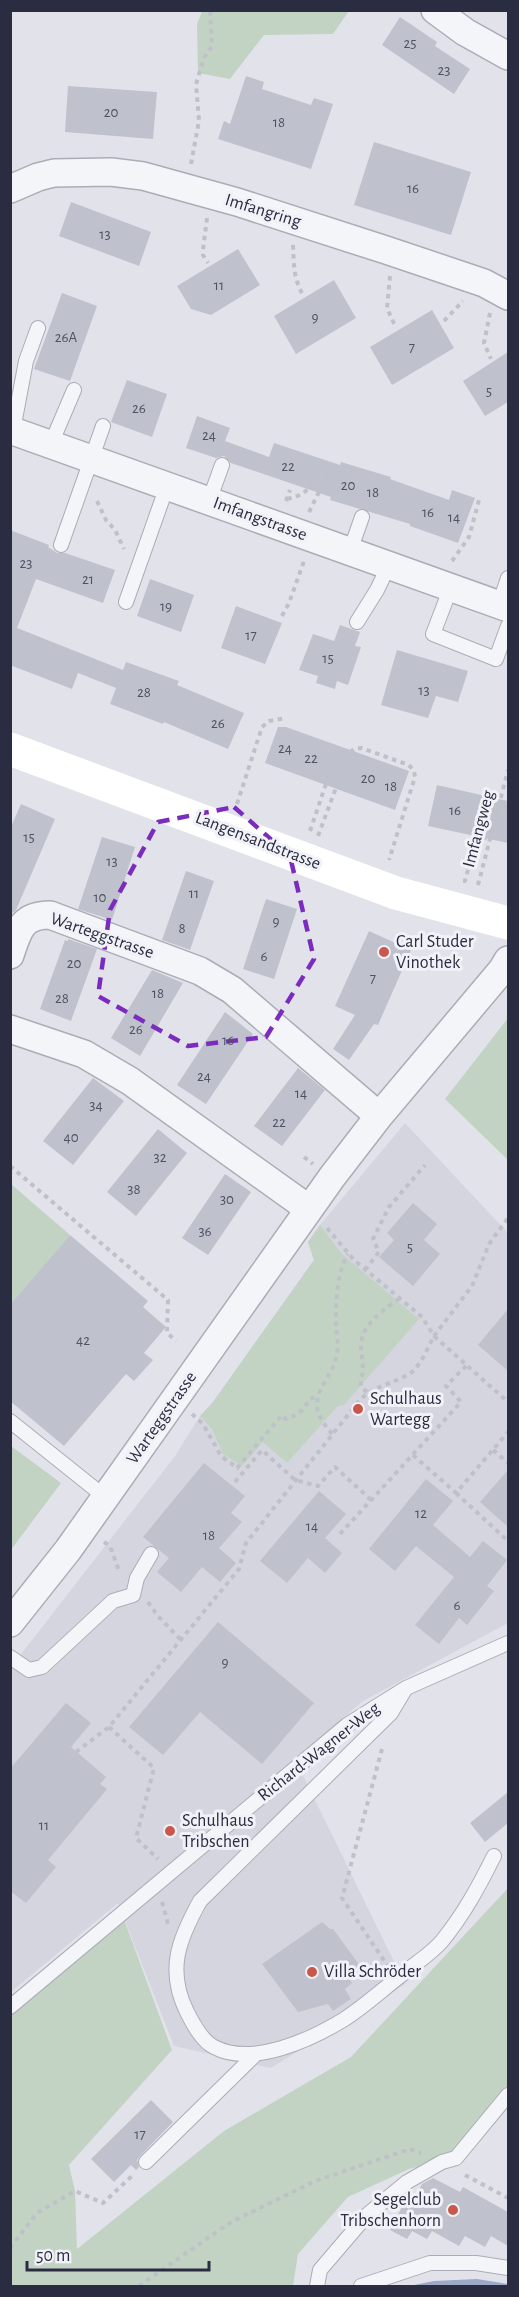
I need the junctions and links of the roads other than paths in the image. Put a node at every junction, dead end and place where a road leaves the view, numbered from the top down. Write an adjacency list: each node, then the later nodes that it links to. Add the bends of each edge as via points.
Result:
1 (435, 10): 2 (street)
2 (508, 56)
3 (10, 189): 4 (street, Imfangring, via 54,173 143,176 386,250)
4 (500, 295)
5 (38, 328): 8 (lane, via 26,361)
6 (74, 390): 9 (lane)
7 (103, 426): 10 (lane)
8 (12, 430): 9 (street, Imfangstrasse)
9 (51, 444): 10 (street, Imfangstrasse)
10 (91, 459): 12 (street, Imfangstrasse); 15 (lane)
11 (222, 465): 13 (lane)
12 (167, 486): 13 (street, Imfangstrasse); 20 (lane)
13 (209, 501): 16 (street, Imfangstrasse, via 304,543)
14 (362, 517): 16 (lane)
15 (61, 545)
16 (350, 551): 17 (street, Imfangstrasse)
17 (388, 565): 19 (street, Imfangstrasse); 22 (lane)
18 (508, 578): 21 (lane)
19 (447, 586): 21 (street, Imfangstrasse); 21 (lane, via 433,634 496,659)
20 (126, 602)
21 (505, 613)
22 (357, 622)
23 (10, 749): 24 (street, Langensandstrasse, via 228,830 308,849 396,893)
24 (508, 923)
25 (10, 955): 28 (street, Warteggstrasse, via 22,925 37,915 50,915 200,971 232,990)
26 (508, 960): 28 (street, Warteggstrasse)
27 (15, 1035): 29 (street, via 84,1054 130,1081)
28 (379, 1116): 29 (street, Warteggstrasse)
29 (309, 1209): 31 (street, Warteggstrasse)
30 (10, 1421): 31 (lane)
31 (105, 1497): 33 (street, Warteggstrasse)
32 (151, 1554): 35 (lane, via 134,1590 113,1601 42,1667 29,1670)
33 (10, 1623)
34 (508, 1643): 36 (lane, Richard-Wagner-Weg)
35 (10, 1657)
36 (406, 1688): 38 (lane, Richard-Wagner-Weg, via 347,1725); 39 (lane, via 391,1713 200,1901 185,1928 176,1957 178,1995 195,2028 213,2047)
37 (494, 1856): 39 (lane, via 468,1907 440,1943 344,2020 290,2046)
38 (10, 2007)
39 (256, 2054): 41 (lane)
40 (508, 2095): 43 (lane, via 456,2158 407,2182 367,2215 320,2270)
41 (146, 2162)
42 (508, 2268): 44 (lane, via 430,2263)
43 (317, 2286)
44 (362, 2286)

